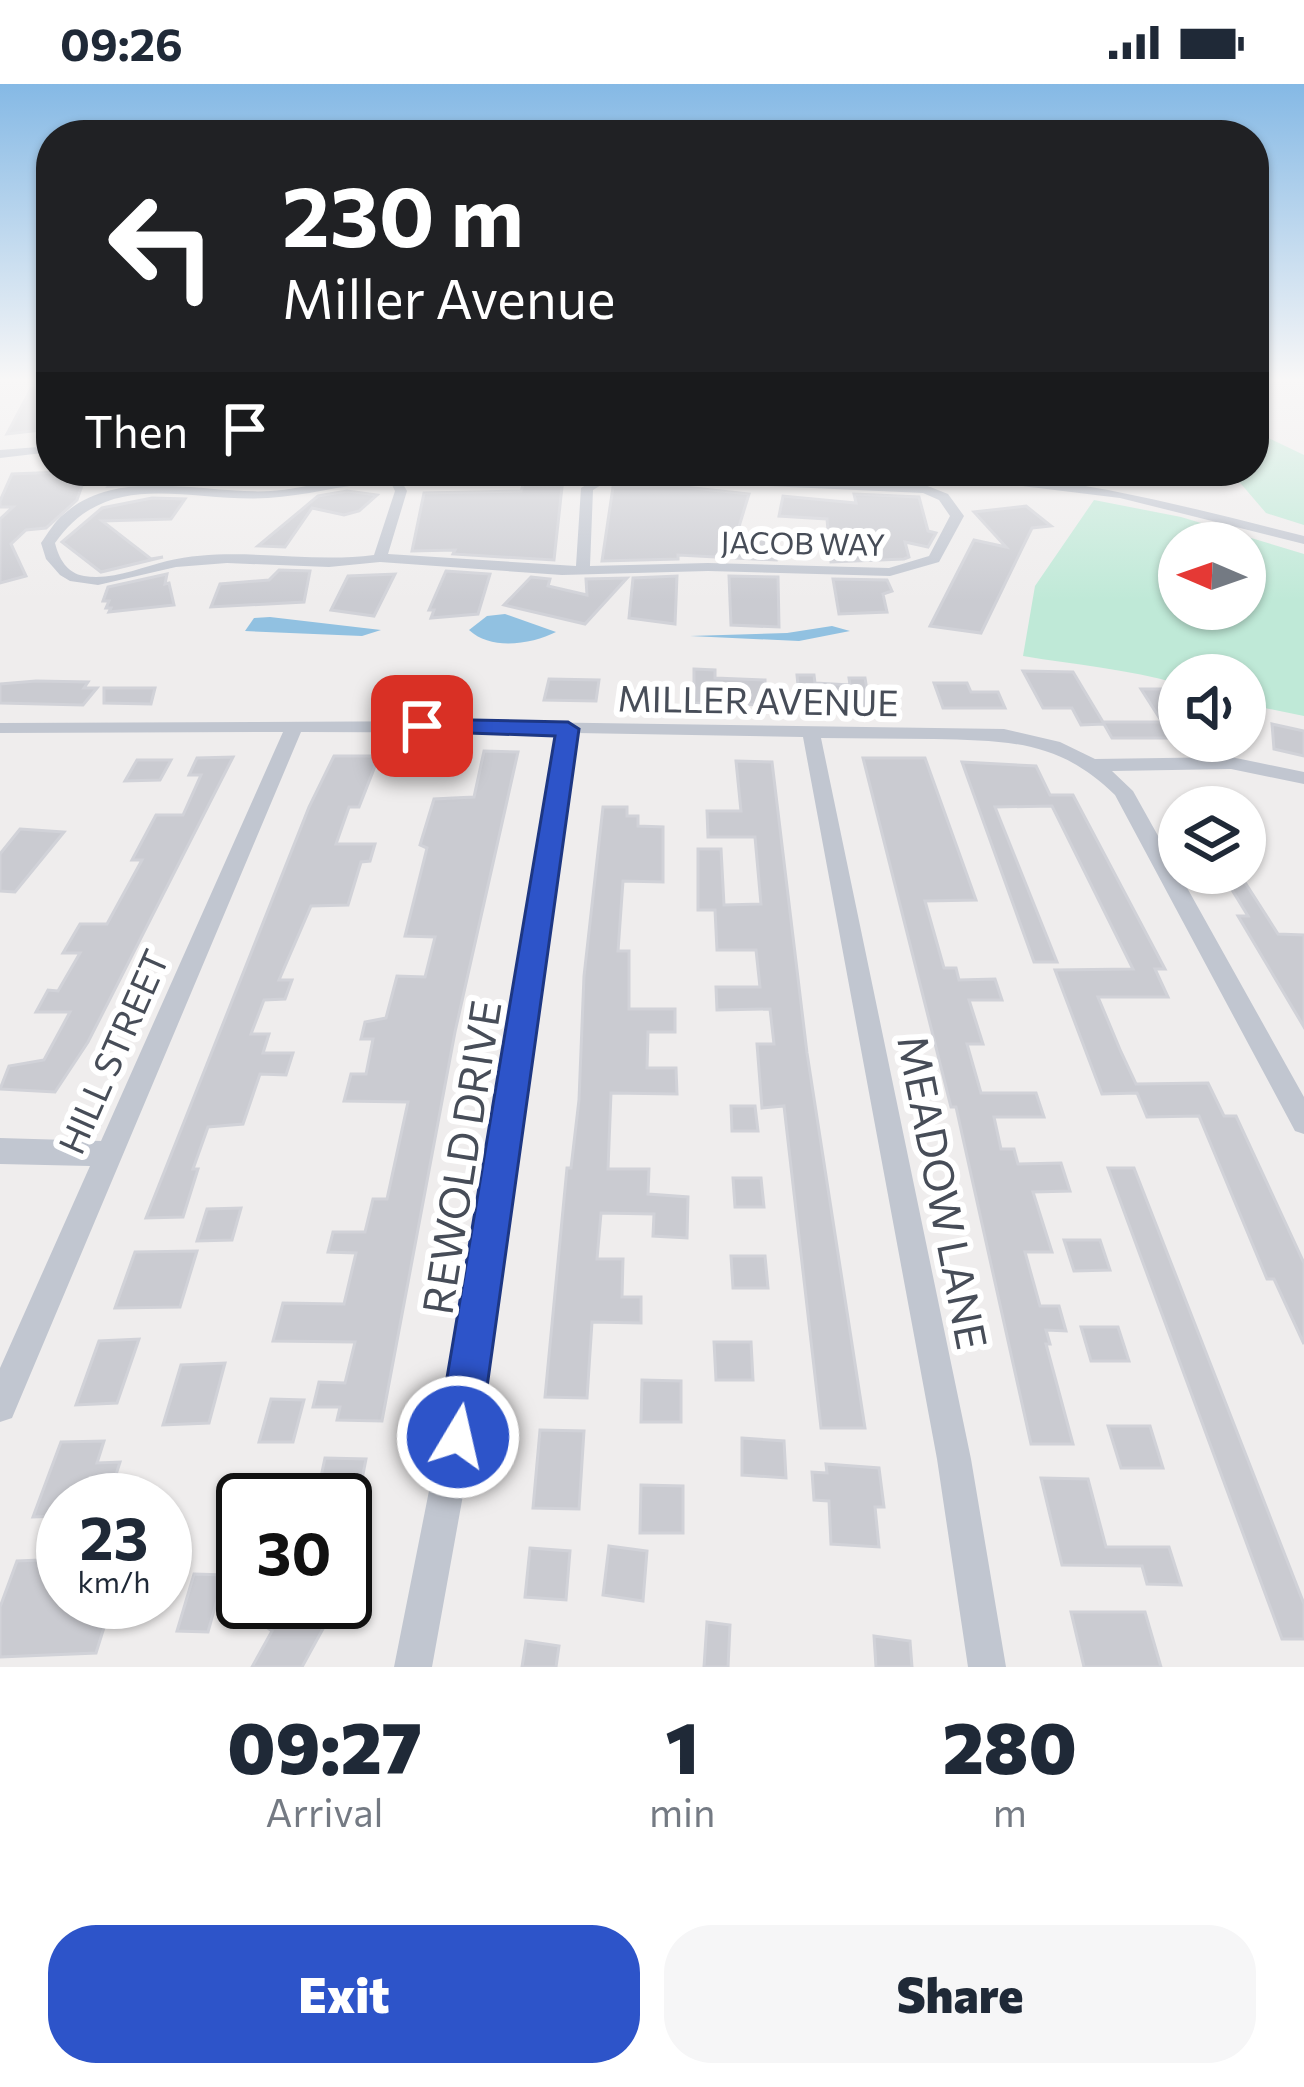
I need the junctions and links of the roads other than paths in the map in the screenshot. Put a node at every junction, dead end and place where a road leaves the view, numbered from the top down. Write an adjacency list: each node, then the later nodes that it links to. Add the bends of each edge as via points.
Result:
1 (310, 486): 7 (street, JACOB WAY, via 269,495 118,492 78,510 48,543 61,568 82,580 203,560)
2 (395, 486): 7 (street, via 400,501)
3 (591, 486): 8 (street, JACOB WAY)
4 (852, 486): 8 (street, JACOB WAY, via 944,497 957,517 934,559 902,571)
5 (1055, 486): 6 (street, via 1120,494)
6 (1304, 541)
7 (380, 558): 8 (street, JACOB WAY)
8 (583, 569)
9 (0, 728): 10 (street, MILLER AVENUE)
10 (294, 728): 11 (street, MILLER AVENUE); 17 (street, HILL STREET)
11 (568, 729): 12 (street, MILLER AVENUE); 19 (street, REWOLD DRIVE, via 468,1379)
12 (812, 735): 13 (street, MILLER AVENUE, via 1004,735); 20 (street, MEADOW LANE)
13 (1095, 765): 14 (street, via 1231,763); 15 (street, MILLER AVENUE, via 1133,807)
14 (1304, 778)
15 (1304, 1122)
16 (0, 1150): 17 (street)
17 (106, 1154): 18 (street, HILL STREET)
18 (0, 1406)
19 (413, 1667)
20 (987, 1667)

